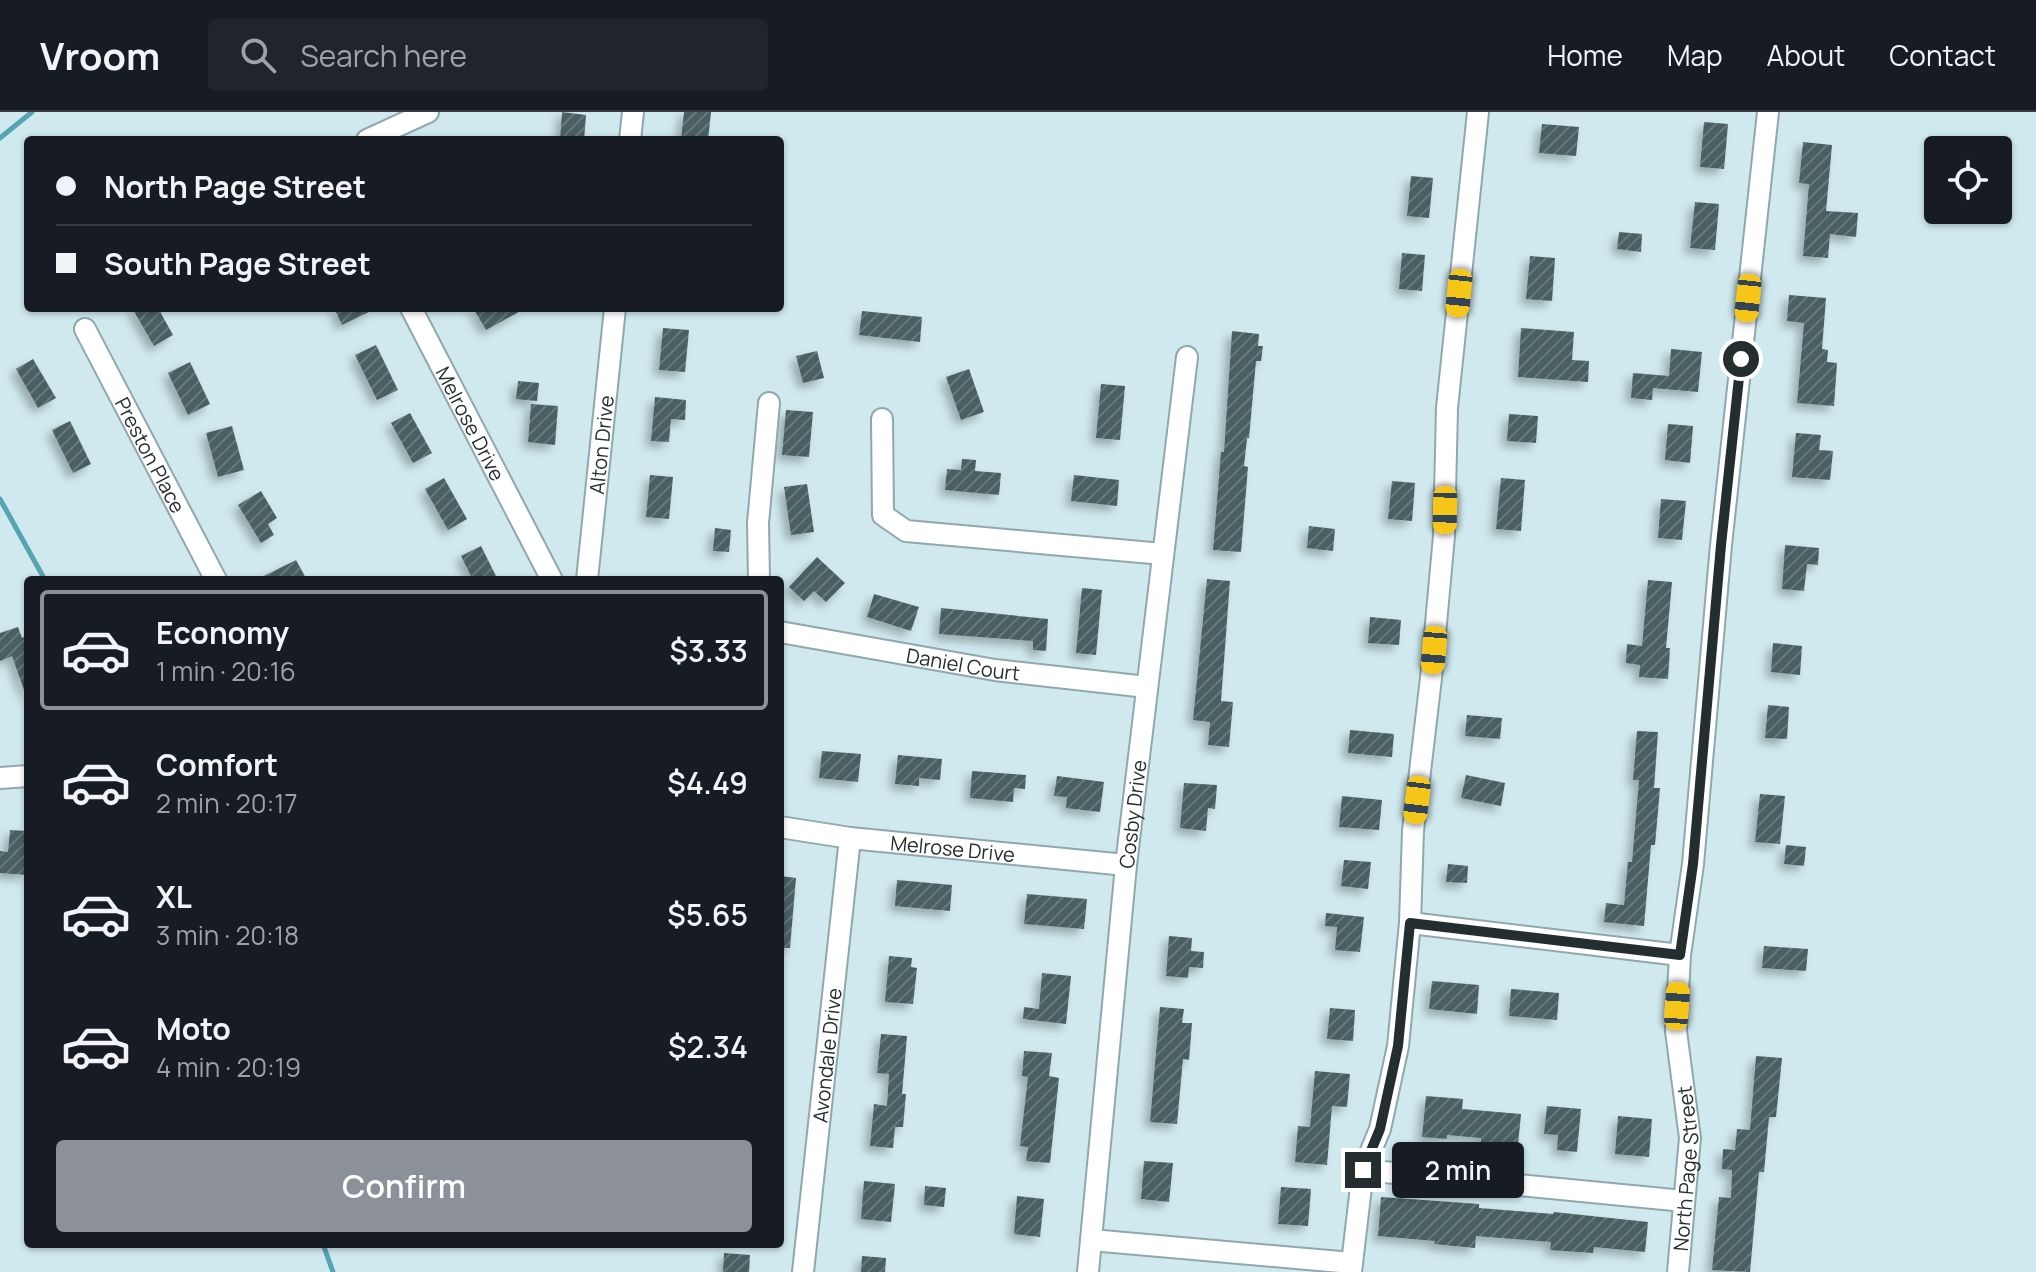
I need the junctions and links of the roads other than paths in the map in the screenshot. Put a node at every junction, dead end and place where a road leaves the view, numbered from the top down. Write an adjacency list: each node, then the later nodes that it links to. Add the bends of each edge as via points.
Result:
1 (428, 112): 5 (street)
2 (633, 112): 6 (street)
3 (1478, 112): 25 (street, via 1447,408 1444,536 1413,831)
4 (1768, 112): 26 (street, North Page Street)
5 (376, 136)
6 (630, 136)
7 (413, 312): 15 (street, Melrose Drive)
8 (615, 312): 16 (street, Alton Drive)
9 (85, 329): 14 (street, Preston Place)
10 (1187, 357): 13 (street, Cosby Drive)
11 (769, 403): 17 (street, via 758,523)
12 (882, 419): 13 (street, via 883,515 906,531)
13 (1163, 554): 19 (street, Cosby Drive)
14 (214, 576)
15 (550, 576)
16 (587, 576)
17 (759, 576)
18 (784, 633): 19 (street, Daniel Court, via 995,670)
19 (1147, 687): 24 (street, Cosby Drive)
20 (24, 776): 21 (street)
21 (0, 778)
22 (784, 828): 23 (street, Melrose Drive)
23 (850, 838): 24 (street, Melrose Drive); 31 (street, Avondale Drive)
24 (1126, 865): 29 (street, Cosby Drive)
25 (1410, 923): 26 (street); 27 (street, via 1398,1046 1380,1129)
26 (1680, 955): 28 (street, North Page Street, via 1676,1031 1690,1138)
27 (1363, 1170): 28 (street); 30 (street)
28 (1684, 1201): 33 (street, North Page Street)
29 (1091, 1240): 30 (street); 32 (street, Cosby Drive)
30 (1351, 1268)
31 (803, 1272)
32 (1088, 1272)
33 (1678, 1272)

